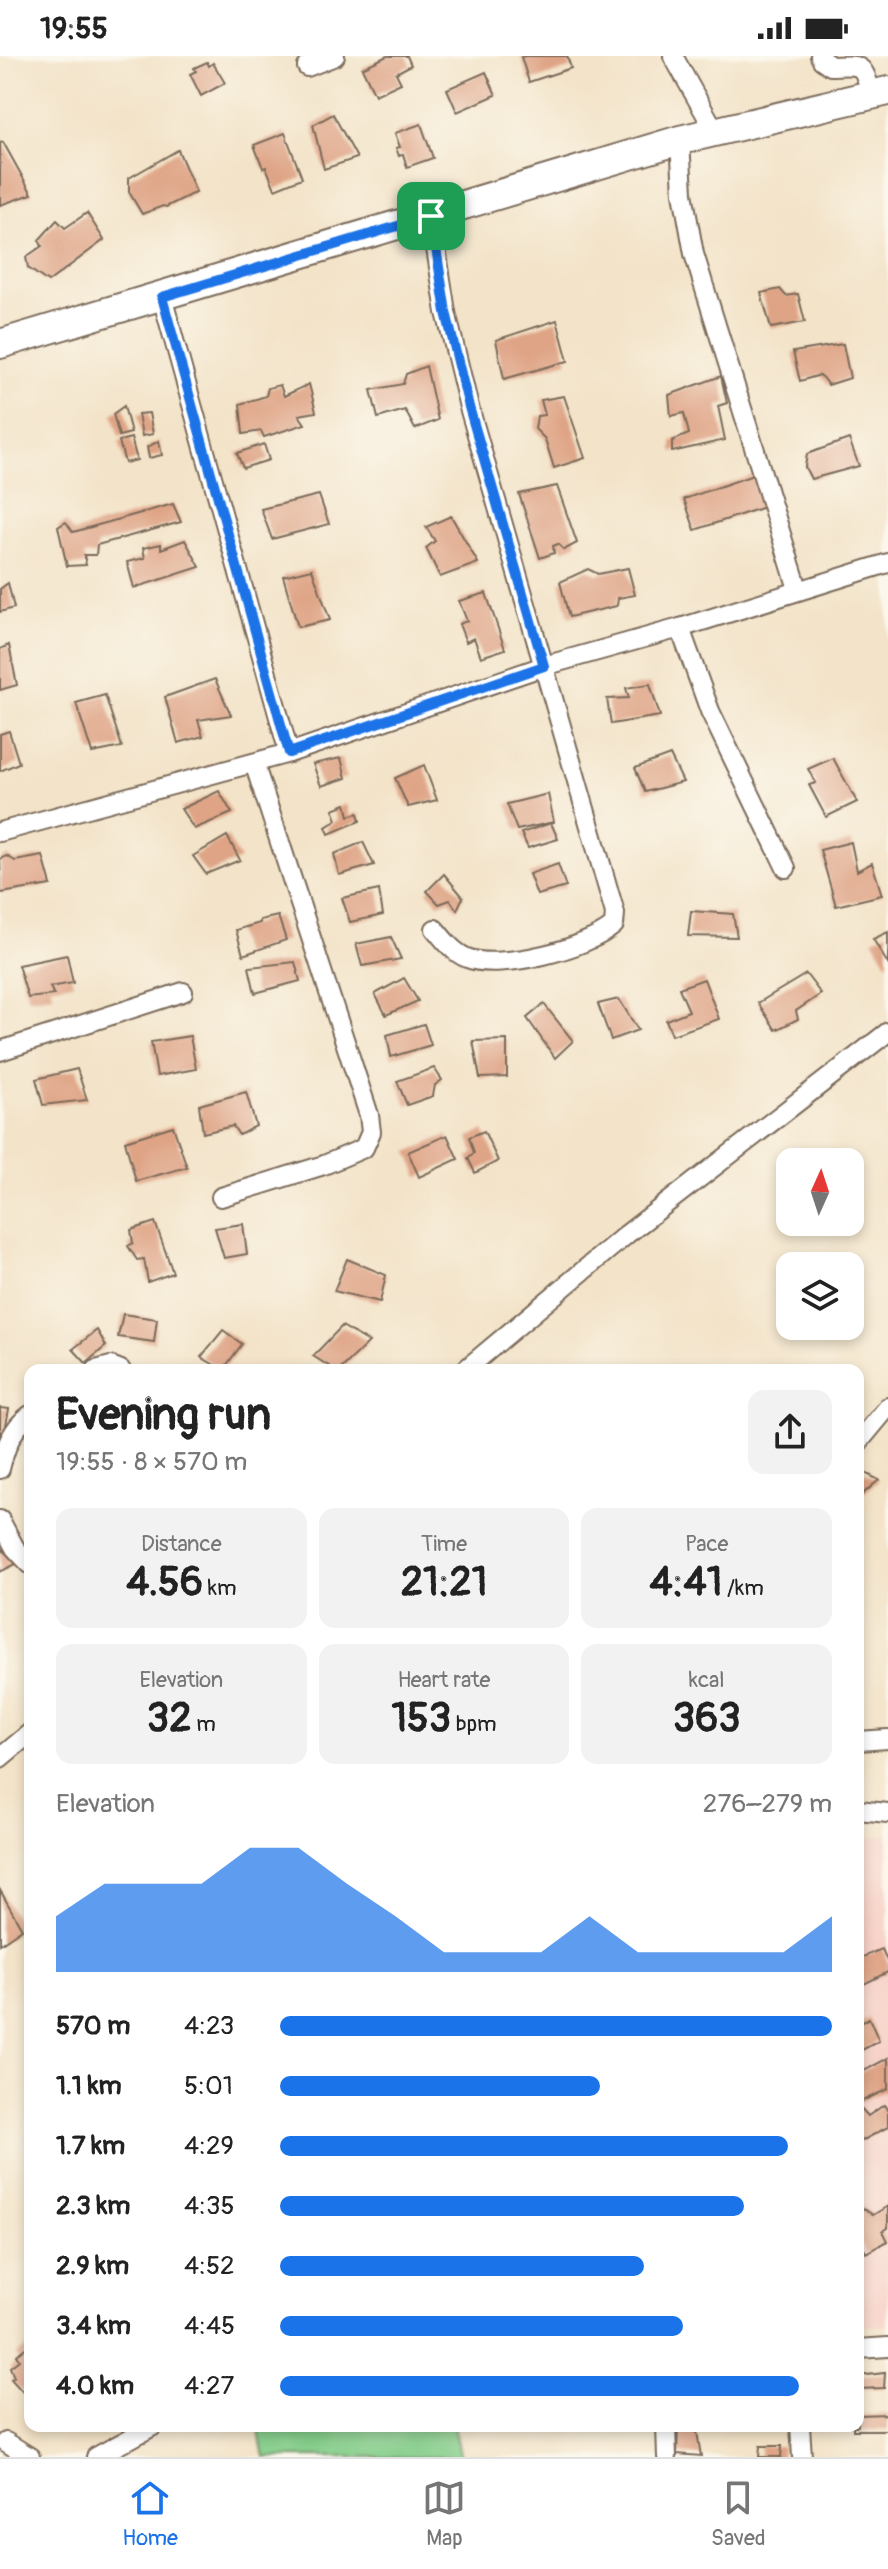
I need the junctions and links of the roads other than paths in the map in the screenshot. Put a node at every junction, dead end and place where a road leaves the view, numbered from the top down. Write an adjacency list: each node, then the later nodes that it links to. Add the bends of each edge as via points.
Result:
1 (335, 56): 4 (street)
2 (673, 56): 6 (street)
3 (820, 56): 5 (street, via 831,66 860,66)
4 (307, 67)
5 (880, 92): 6 (main road)
6 (715, 131): 7 (main road)
7 (680, 140): 8 (main road); 12 (street, via 694,254)
8 (431, 216): 9 (main road); 14 (street, via 446,312 469,407)
9 (162, 297): 10 (main road); 15 (street)
10 (0, 344)
11 (888, 563): 12 (street)
12 (798, 589): 13 (street)
13 (680, 628): 14 (street); 18 (street, via 710,711)
14 (544, 666): 15 (street); 19 (street, via 615,913 614,925 603,935 565,948 486,962 453,949)
15 (289, 753): 16 (street)
16 (254, 763): 17 (street); 23 (street, via 371,1132 364,1148)
17 (0, 832)
18 (786, 868)
19 (435, 929)
20 (183, 992): 22 (street)
21 (888, 1032): 24 (street, via 627,1234)
22 (0, 1051)
23 (221, 1197)
24 (472, 1364)
25 (888, 1407): 27 (street)
26 (24, 1419): 28 (street, via 5,1447)
27 (864, 1436)
28 (0, 1469)
29 (0, 1520): 30 (street)
30 (24, 1558)
31 (24, 1738): 34 (street)
32 (888, 1739): 33 (street)
33 (864, 1741)
34 (0, 1758)
35 (864, 1811): 36 (street)
36 (888, 1813)
37 (888, 2347): 38 (street)
38 (864, 2349)
39 (142, 2432): 44 (street)
40 (666, 2432): 45 (street)
41 (800, 2432): 46 (street)
42 (5, 2444): 43 (street)
43 (30, 2457)
44 (96, 2457)
45 (667, 2457)
46 (802, 2457)

